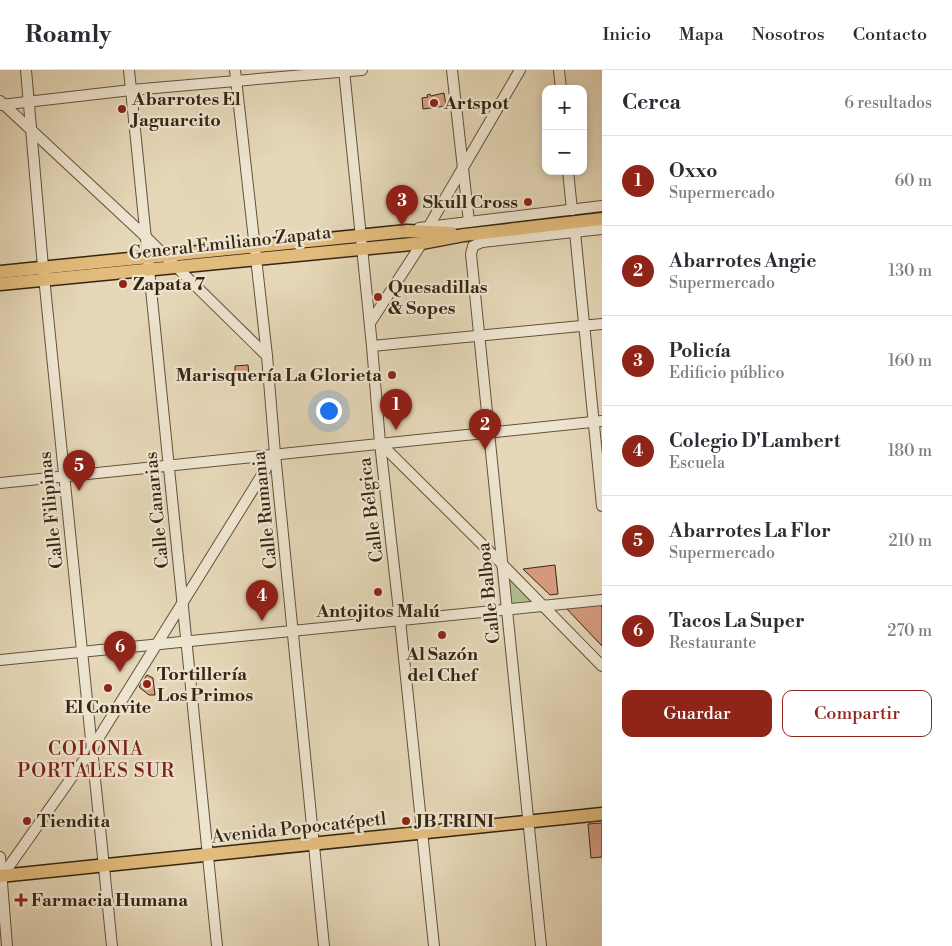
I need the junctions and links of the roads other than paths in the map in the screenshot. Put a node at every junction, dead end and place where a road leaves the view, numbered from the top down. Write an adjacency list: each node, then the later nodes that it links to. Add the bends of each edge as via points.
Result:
1 (26, 70): 12 (street, Calle Filipinas)
2 (130, 70): 11 (street, Calle Canarias)
3 (235, 70): 9 (street, Calle Rumania)
4 (362, 70): 8 (street)
5 (452, 70): 15 (street)
6 (520, 70): 15 (street)
7 (559, 70): 10 (street)
8 (344, 71): 9 (street); 27 (street, Calle Bélgica)
9 (236, 81): 11 (street); 29 (street, Calle Rumania)
10 (561, 85)
11 (131, 90): 12 (street); 26 (street, Calle Canarias)
12 (30, 102): 13 (street); 14 (street, Calle Filipinas)
13 (1, 103): 14 (street)
14 (31, 130): 26 (street); 34 (street, Calle Filipinas)
15 (463, 167): 20 (street); 21 (street)
16 (568, 175): 18 (street)
17 (602, 206): 18 (street, General Emiliano Zapata)
18 (572, 210): 20 (street, General Emiliano Zapata)
19 (602, 219): 25 (main road, General Emiliano Zapata)
20 (469, 222): 21 (street, General Emiliano Zapata)
21 (429, 226): 23 (street, General Emiliano Zapata)
22 (602, 229): 24 (street)
23 (407, 231): 25 (main road, General Emiliano Zapata); 27 (main road, General Emiliano Zapata)
24 (575, 232): 38 (street); 39 (street, Calle Balboa, via 482,242 473,246 471,254)
25 (464, 235): 28 (main road, General Emiliano Zapata)
26 (146, 237): 30 (street); 31 (street, Calle Canarias)
27 (362, 242): 28 (main road, General Emiliano Zapata); 29 (main road, General Emiliano Zapata); 36 (street, Calle Bélgica)
28 (422, 243): 36 (street)
29 (255, 252): 30 (main road, General Emiliano Zapata); 32 (main road, General Emiliano Zapata); 41 (street, Calle Rumania)
30 (164, 255): 31 (main road, General Emiliano Zapata); 32 (street)
31 (148, 263): 32 (main road, General Emiliano Zapata); 34 (main road, General Emiliano Zapata); 46 (street, Calle Canarias)
32 (177, 266): 41 (street)
33 (0, 272): 34 (main road, General Emiliano Zapata)
34 (44, 273): 35 (main road, General Emiliano Zapata); 47 (street, Calle Filipinas)
35 (0, 284)
36 (370, 323): 40 (street, Calle Bélgica)
37 (602, 324): 38 (street)
38 (584, 326): 39 (street); 42 (street)
39 (480, 336): 40 (street); 43 (street, Calle Balboa)
40 (372, 346): 44 (street, Calle Bélgica)
41 (268, 356): 45 (street, Calle Rumania)
42 (598, 422): 43 (street); 49 (street)
43 (490, 433): 44 (street); 50 (street, Calle Balboa)
44 (380, 443): 45 (street); 50 (street); 55 (street, Calle Bélgica)
45 (275, 454): 46 (street); 52 (street); 56 (street, Calle Rumania)
46 (169, 464): 47 (street); 52 (street, Calle Canarias)
47 (64, 476): 48 (street); 59 (street, Calle Filipinas)
48 (0, 483)
49 (602, 506)
50 (502, 564): 53 (street); 54 (street, Calle Balboa)
51 (602, 600): 53 (street)
52 (184, 602): 57 (street, Calle Canarias); 58 (street)
53 (543, 606): 54 (street); 61 (street)
54 (507, 609): 55 (street); 64 (street, Calle Balboa)
55 (400, 620): 56 (street); 65 (street, Calle Bélgica)
56 (294, 630): 57 (street); 66 (street, Calle Rumania)
57 (187, 641): 58 (street); 67 (street, Calle Canarias)
58 (158, 644): 59 (street); 62 (street)
59 (82, 652): 60 (street); 62 (street, Calle Filipinas)
60 (0, 660)
61 (602, 666)
62 (91, 750): 69 (street, Calle Filipinas); 70 (street)
63 (602, 814): 64 (main road, Avenida Popocatépetl)
64 (529, 822): 65 (main road, Avenida Popocatépetl); 76 (street, Calle Balboa)
65 (422, 833): 66 (main road, Avenida Popocatépetl); 75 (street, Calle Bélgica)
66 (314, 844): 67 (main road, Avenida Popocatépetl); 74 (street, Calle Rumania)
67 (208, 855): 69 (main road, Avenida Popocatépetl); 73 (street, Calle Canarias)
68 (0, 857): 70 (street)
69 (104, 866): 70 (main road, Avenida Popocatépetl); 72 (street, Calle Filipinas)
70 (1, 877): 71 (street)
71 (7, 946)
72 (112, 946)
73 (217, 946)
74 (324, 946)
75 (434, 946)
76 (541, 946)

